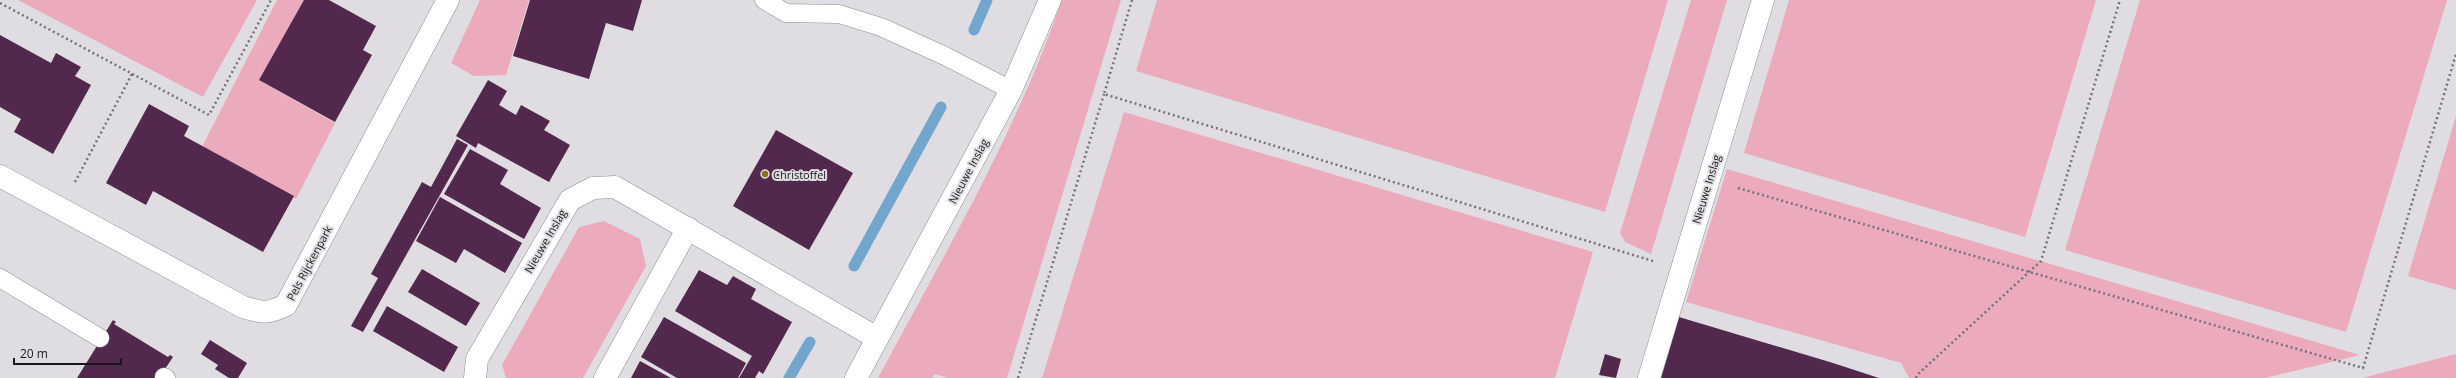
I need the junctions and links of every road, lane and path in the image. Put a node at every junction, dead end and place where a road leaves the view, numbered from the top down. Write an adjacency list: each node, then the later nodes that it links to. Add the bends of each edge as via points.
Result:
1 (271, 0): 10 (path, via 209,115)
2 (448, 0): 15 (street, Pels Rijckenpark, via 286,305 272,312 260,312 243,307)
3 (764, 0): 11 (lane, via 786,13 839,14 881,27)
4 (1050, 0): 11 (street, Nieuwe Inslag)
5 (1132, 0): 12 (path)
6 (1763, 0): 14 (street, Nieuwe Inslag)
7 (2120, 0): 18 (path, via 2041,261)
8 (0, 3): 10 (path)
9 (2456, 54): 18 (path, via 2363,368)
10 (132, 74): 15 (path)
11 (1011, 90): 21 (street, Nieuwe Inslag)
12 (1104, 94): 17 (path); 25 (path)
13 (0, 176): 15 (street, Pels Rijckenpark)
14 (1709, 179): 17 (street, Nieuwe Inslag); 18 (path)
15 (61, 209)
16 (688, 228): 21 (street, Nieuwe Inslag); 22 (street, Nieuwe Inslag, via 615,187 593,188 570,200 477,359); 23 (street)
17 (1681, 270): 26 (street, Nieuwe Inslag)
18 (2029, 273): 27 (path)
19 (0, 278): 20 (lane)
20 (100, 338)
21 (877, 338): 24 (street, Nieuwe Inslag)
22 (475, 378)
23 (605, 378)
24 (856, 378)
25 (1018, 378)
26 (1648, 378)
27 (1916, 378)

